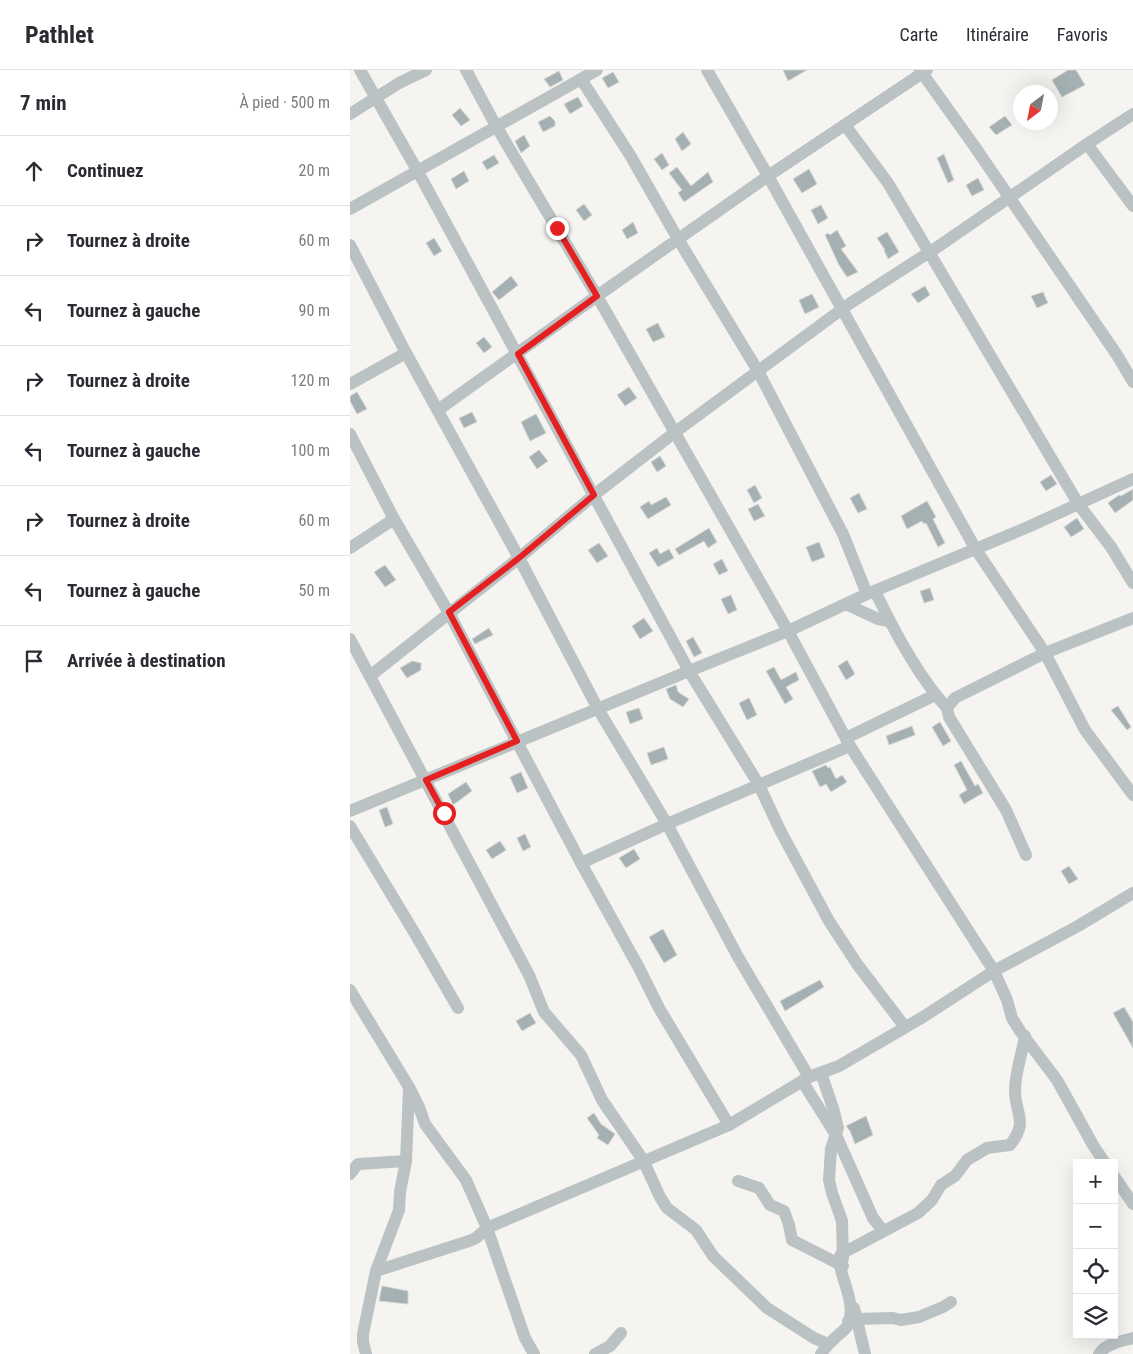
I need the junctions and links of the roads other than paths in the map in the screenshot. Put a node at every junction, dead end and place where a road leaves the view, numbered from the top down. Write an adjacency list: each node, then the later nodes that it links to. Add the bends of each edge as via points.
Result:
1 (360, 70): 8 (street)
2 (426, 70): 8 (street)
3 (466, 70): 12 (street)
4 (597, 70): 7 (street)
5 (707, 70): 15 (street)
6 (923, 71): 11 (street); 16 (street)
7 (581, 79): 12 (street); 19 (street, via 630,155)
8 (375, 98): 9 (street); 14 (street)
9 (350, 114)
10 (1133, 114): 13 (street)
11 (845, 125): 15 (street); 21 (street, via 888,184)
12 (496, 126): 14 (street); 22 (street)
13 (1087, 144): 16 (street); 17 (street)
14 (418, 170): 18 (street); 25 (street)
15 (768, 176): 19 (street); 23 (street)
16 (1010, 198): 21 (street); 27 (street)
17 (1133, 206)
18 (350, 209)
19 (678, 239): 22 (street); 26 (street)
20 (350, 245): 24 (street)
21 (929, 252): 23 (street); 34 (street)
22 (597, 296): 25 (street); 30 (street)
23 (841, 310): 26 (street); 37 (street)
24 (406, 354): 28 (street); 29 (street)
25 (518, 354): 29 (street); 33 (street)
26 (758, 372): 30 (street); 40 (street)
27 (1133, 382)
28 (350, 384)
29 (438, 410): 38 (street)
30 (674, 433): 33 (street); 45 (street)
31 (350, 434): 35 (street)
32 (1133, 480): 34 (street)
33 (594, 495): 38 (street); 48 (street)
34 (1079, 505): 37 (street); 39 (street)
35 (394, 519): 36 (street); 42 (street)
36 (350, 548)
37 (975, 548): 40 (street); 47 (street)
38 (519, 558): 42 (street); 52 (street)
39 (1133, 583)
40 (871, 592): 41 (street); 44 (street)
41 (846, 604): 44 (street); 45 (street)
42 (449, 612): 49 (street); 53 (street)
43 (1133, 618): 47 (street)
44 (889, 621): 50 (street)
45 (788, 631): 48 (street); 54 (street)
46 (350, 639): 49 (street)
47 (1045, 653): 51 (street, via 955,698); 57 (street, via 1085,730)
48 (689, 671): 52 (street); 56 (street)
49 (370, 676): 55 (street)
50 (935, 695): 51 (street); 54 (street)
51 (947, 708): 61 (street, via 949,717 1006,810)
52 (598, 709): 53 (street); 59 (street)
53 (517, 741): 55 (street); 62 (street)
54 (848, 742): 56 (street); 64 (street)
55 (426, 780): 58 (street); 74 (street, via 529,975 544,1012 581,1055 602,1100)
56 (760, 785): 59 (street); 67 (street, via 780,830 829,921)
57 (1133, 795)
58 (350, 811)
59 (667, 824): 62 (street); 69 (street)
60 (350, 826): 66 (street)
61 (1026, 855)
62 (581, 863): 71 (street, via 659,1008)
63 (1133, 893): 64 (street)
64 (994, 971): 67 (street); 68 (street, via 1012,1018)
65 (350, 990): 70 (street)
66 (458, 1008)
67 (905, 1027): 69 (street, via 838,1066)
68 (1025, 1036): 73 (street, via 1057,1080); 83 (street, via 1015,1089 1019,1132 1010,1145 987,1148 967,1160 918,1212)
69 (807, 1079): 71 (street); 72 (street); 72 (street, via 833,1108 838,1128)
70 (409, 1087): 76 (street); 82 (street, via 425,1124 466,1180)
71 (729, 1125): 74 (street)
72 (836, 1135): 81 (street); 85 (street, via 831,1150 829,1180 842,1221)
73 (1102, 1159)
74 (643, 1160): 82 (street); 91 (street, via 667,1208 696,1230 713,1256 767,1308)
75 (354, 1161): 76 (street); 77 (street)
76 (406, 1161): 86 (street, via 399,1210)
77 (350, 1174)
78 (738, 1181): 85 (street, via 759,1188 770,1205 784,1211 792,1240)
79 (1118, 1182): 80 (street)
80 (1133, 1204)
81 (873, 1218): 83 (street); 84 (street)
82 (486, 1228): 86 (street, via 476,1238); 93 (street, via 525,1338)
83 (883, 1232): 84 (street)
84 (863, 1242): 85 (street)
85 (842, 1261): 88 (street, via 850,1291)
86 (376, 1271): 92 (street, via 363,1334)
87 (951, 1302): 88 (street, via 919,1317)
88 (852, 1320): 91 (street); 95 (street)
89 (1133, 1338): 96 (street, via 1102,1349)
90 (616, 1343): 94 (street)
91 (825, 1349)
92 (366, 1354)
93 (534, 1354)
94 (595, 1354)
95 (865, 1354)
96 (1099, 1354)

